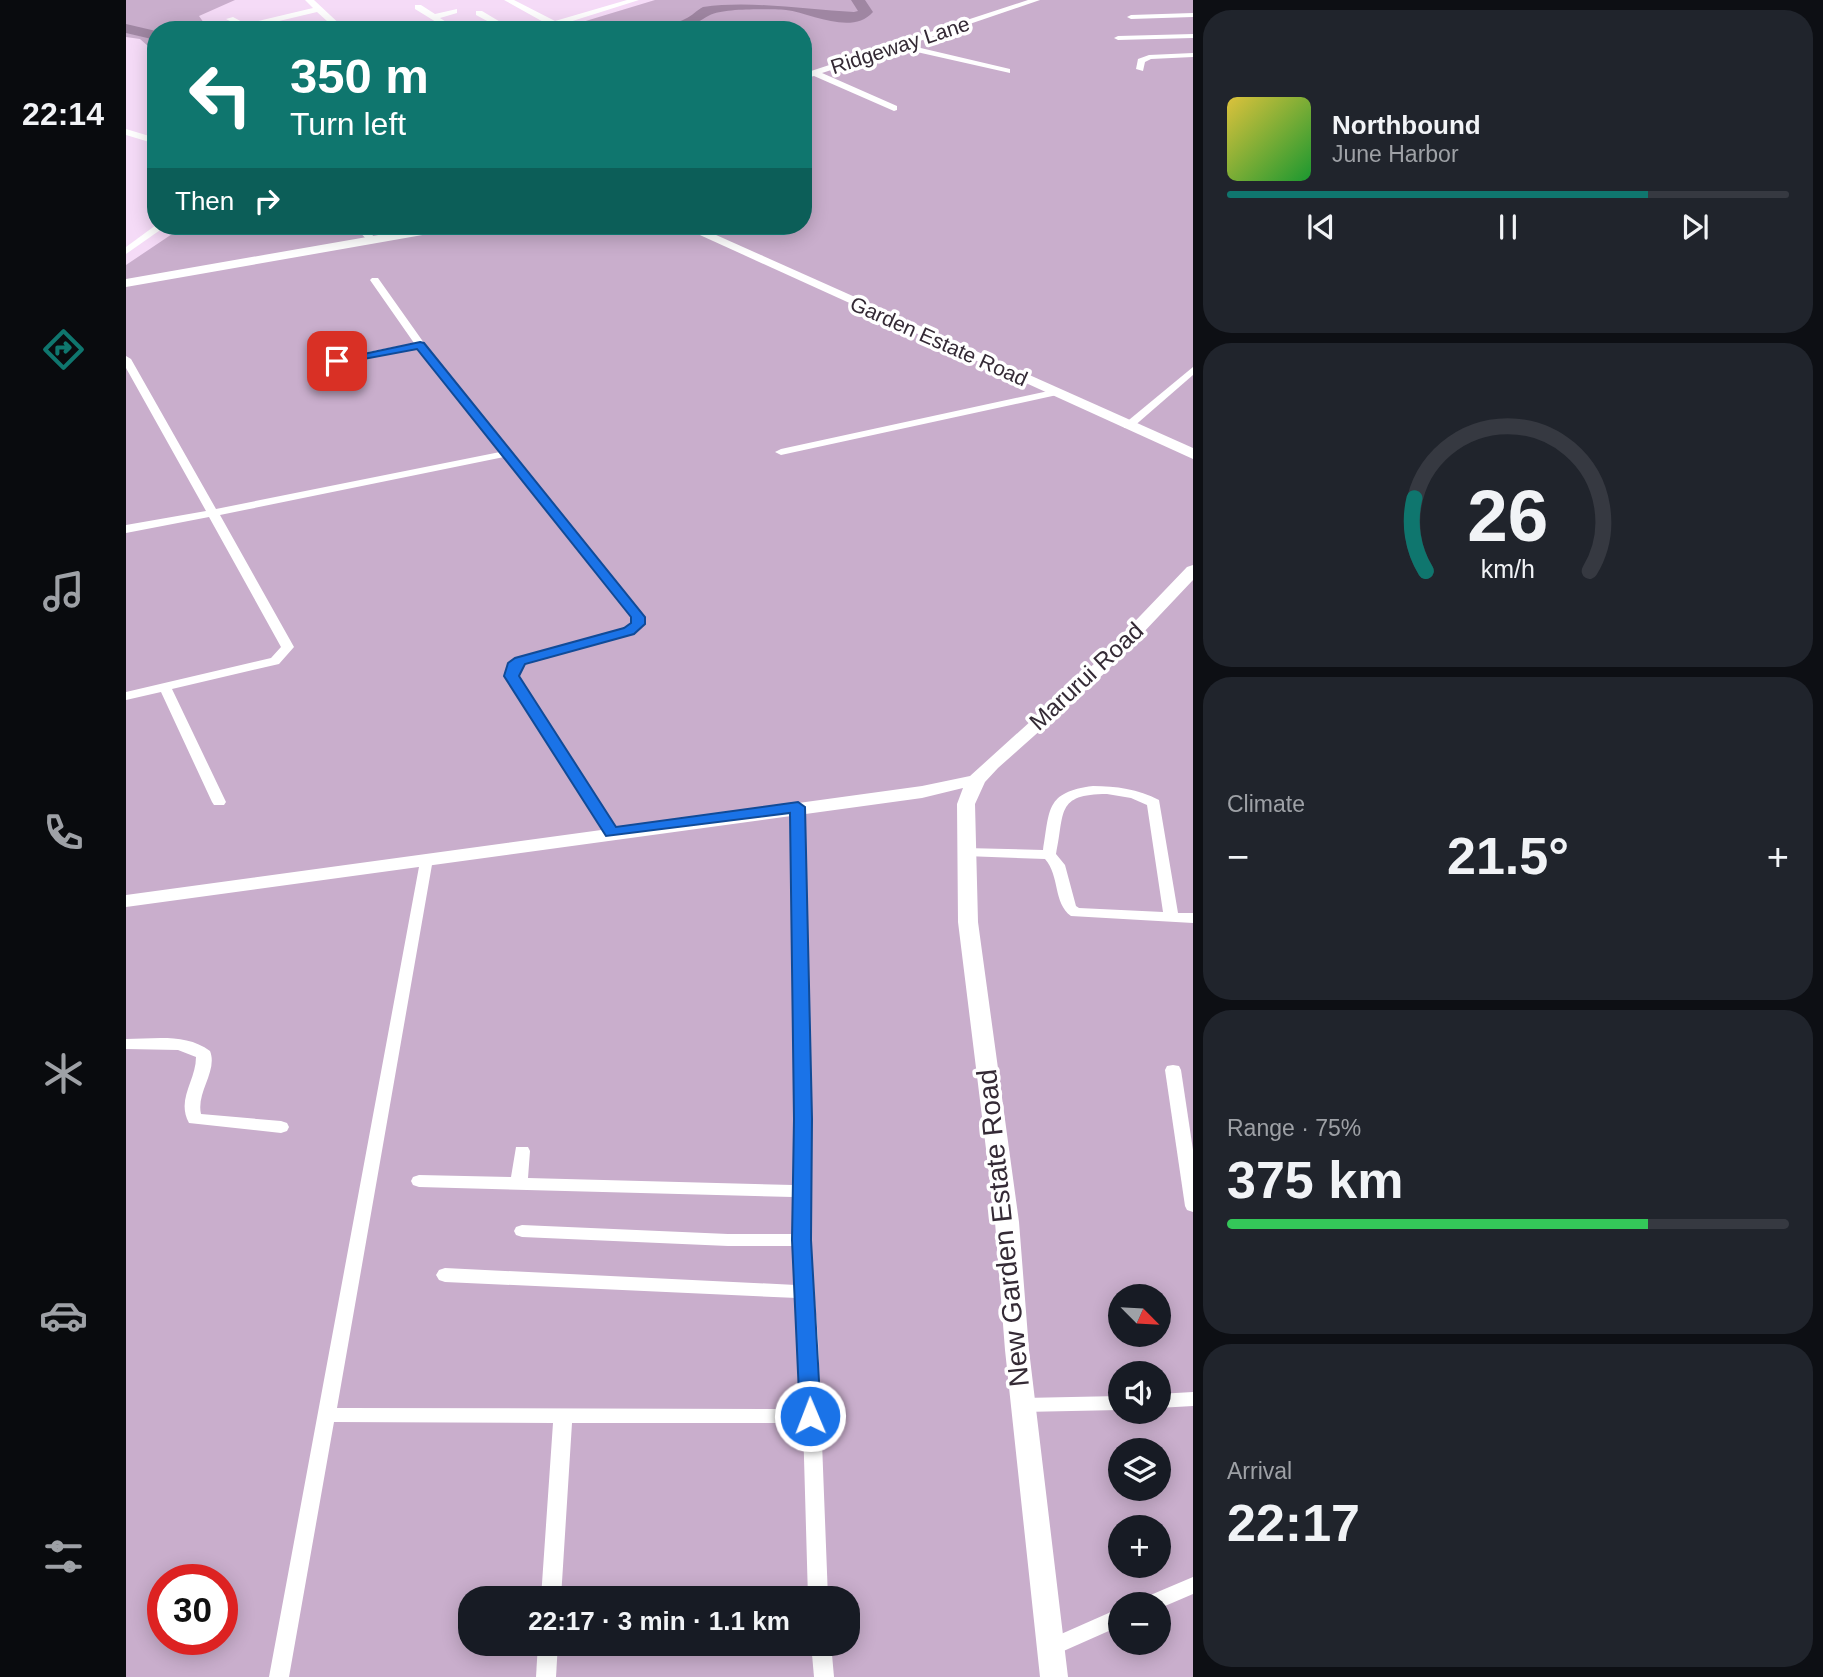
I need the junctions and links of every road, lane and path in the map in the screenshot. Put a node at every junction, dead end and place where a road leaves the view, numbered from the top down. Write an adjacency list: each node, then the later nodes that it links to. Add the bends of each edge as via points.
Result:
1 (508, 0): 17 (street)
2 (635, 0): 18 (street)
3 (1037, 0): 21 (street, Ridgeway Lane)
4 (314, 3): 13 (street); 14 (street)
5 (418, 8): 9 (street)
6 (454, 11): 9 (street)
7 (479, 13): 16 (street)
8 (1193, 15): 10 (street)
9 (434, 17): 15 (street)
10 (1131, 17)
11 (230, 19): 12 (street)
12 (234, 21)
13 (262, 21)
14 (333, 21)
15 (440, 21)
16 (494, 21)
17 (548, 21)
18 (564, 21)
19 (1193, 36): 20 (street)
20 (1118, 38)
21 (900, 45): 24 (street); 25 (street, Ridgeway Lane)
22 (1193, 55): 23 (street, via 1149,57 1141,61)
23 (1140, 69)
24 (1007, 71)
25 (814, 73): 26 (street)
26 (894, 108)
27 (126, 132): 28 (street)
28 (147, 138)
29 (148, 235): 34 (street)
30 (367, 235): 33 (street)
31 (400, 235): 33 (street)
32 (706, 235): 41 (street, Garden Estate Road)
33 (372, 240): 36 (street)
34 (126, 251)
35 (375, 280): 37 (street)
36 (126, 283)
37 (420, 345): 39 (street); 44 (street)
38 (126, 359): 46 (street)
39 (337, 361)
40 (1193, 370): 42 (street)
41 (1053, 393): 42 (street, Garden Estate Road); 43 (street)
42 (1128, 426): 45 (street, Garden Estate Road)
43 (781, 452)
44 (505, 453): 46 (street); 56 (street, via 639,620 629,631 515,663 512,676)
45 (1193, 454)
46 (215, 513): 47 (street); 49 (street, via 288,647 275,661)
47 (126, 528)
48 (1193, 570): 51 (street, Marurui Road, via 1101,667)
49 (165, 687): 50 (street); 53 (street)
50 (126, 696)
51 (976, 780): 52 (street); 54 (street, New Garden Estate Road)
52 (922, 792): 54 (street); 55 (street)
53 (219, 802)
54 (967, 804): 57 (street, New Garden Estate Road)
55 (798, 807): 56 (street); 70 (street)
56 (611, 833): 59 (street)
57 (965, 852): 58 (street); 79 (street, New Garden Estate Road, via 968,922 1006,1222)
58 (1049, 855): 61 (street, via 1058,865 1069,908 1076,913); 61 (street, via 1059,803 1067,796 1107,791 1143,795 1154,803)
59 (426, 859): 60 (street); 80 (street)
60 (126, 901)
61 (1171, 917): 62 (street)
62 (1193, 918)
63 (126, 1044): 65 (street, via 185,1047 204,1055 192,1102 195,1119)
64 (1174, 1070): 66 (street)
65 (281, 1127)
66 (1188, 1146): 71 (street)
67 (522, 1151): 69 (street)
68 (419, 1181): 69 (street)
69 (519, 1184): 70 (street)
70 (802, 1191): 73 (street)
71 (1193, 1206)
72 (523, 1231): 73 (street)
73 (801, 1240): 75 (street)
74 (445, 1275): 75 (street)
75 (805, 1292): 82 (street)
76 (1193, 1399): 77 (street)
77 (1171, 1400)
78 (1108, 1403): 79 (street)
79 (1023, 1405): 88 (street, New Garden Estate Road)
80 (325, 1415): 81 (street); 91 (street)
81 (563, 1416): 82 (street); 84 (street)
82 (810, 1416): 85 (street)
83 (1193, 1585): 86 (street)
84 (552, 1586)
85 (817, 1586)
86 (1171, 1595)
87 (1108, 1622): 88 (street)
88 (1050, 1648): 94 (street, New Garden Estate Road)
89 (547, 1656): 92 (street)
90 (822, 1656): 93 (street)
91 (279, 1677)
92 (546, 1677)
93 (824, 1677)
94 (1054, 1677)

